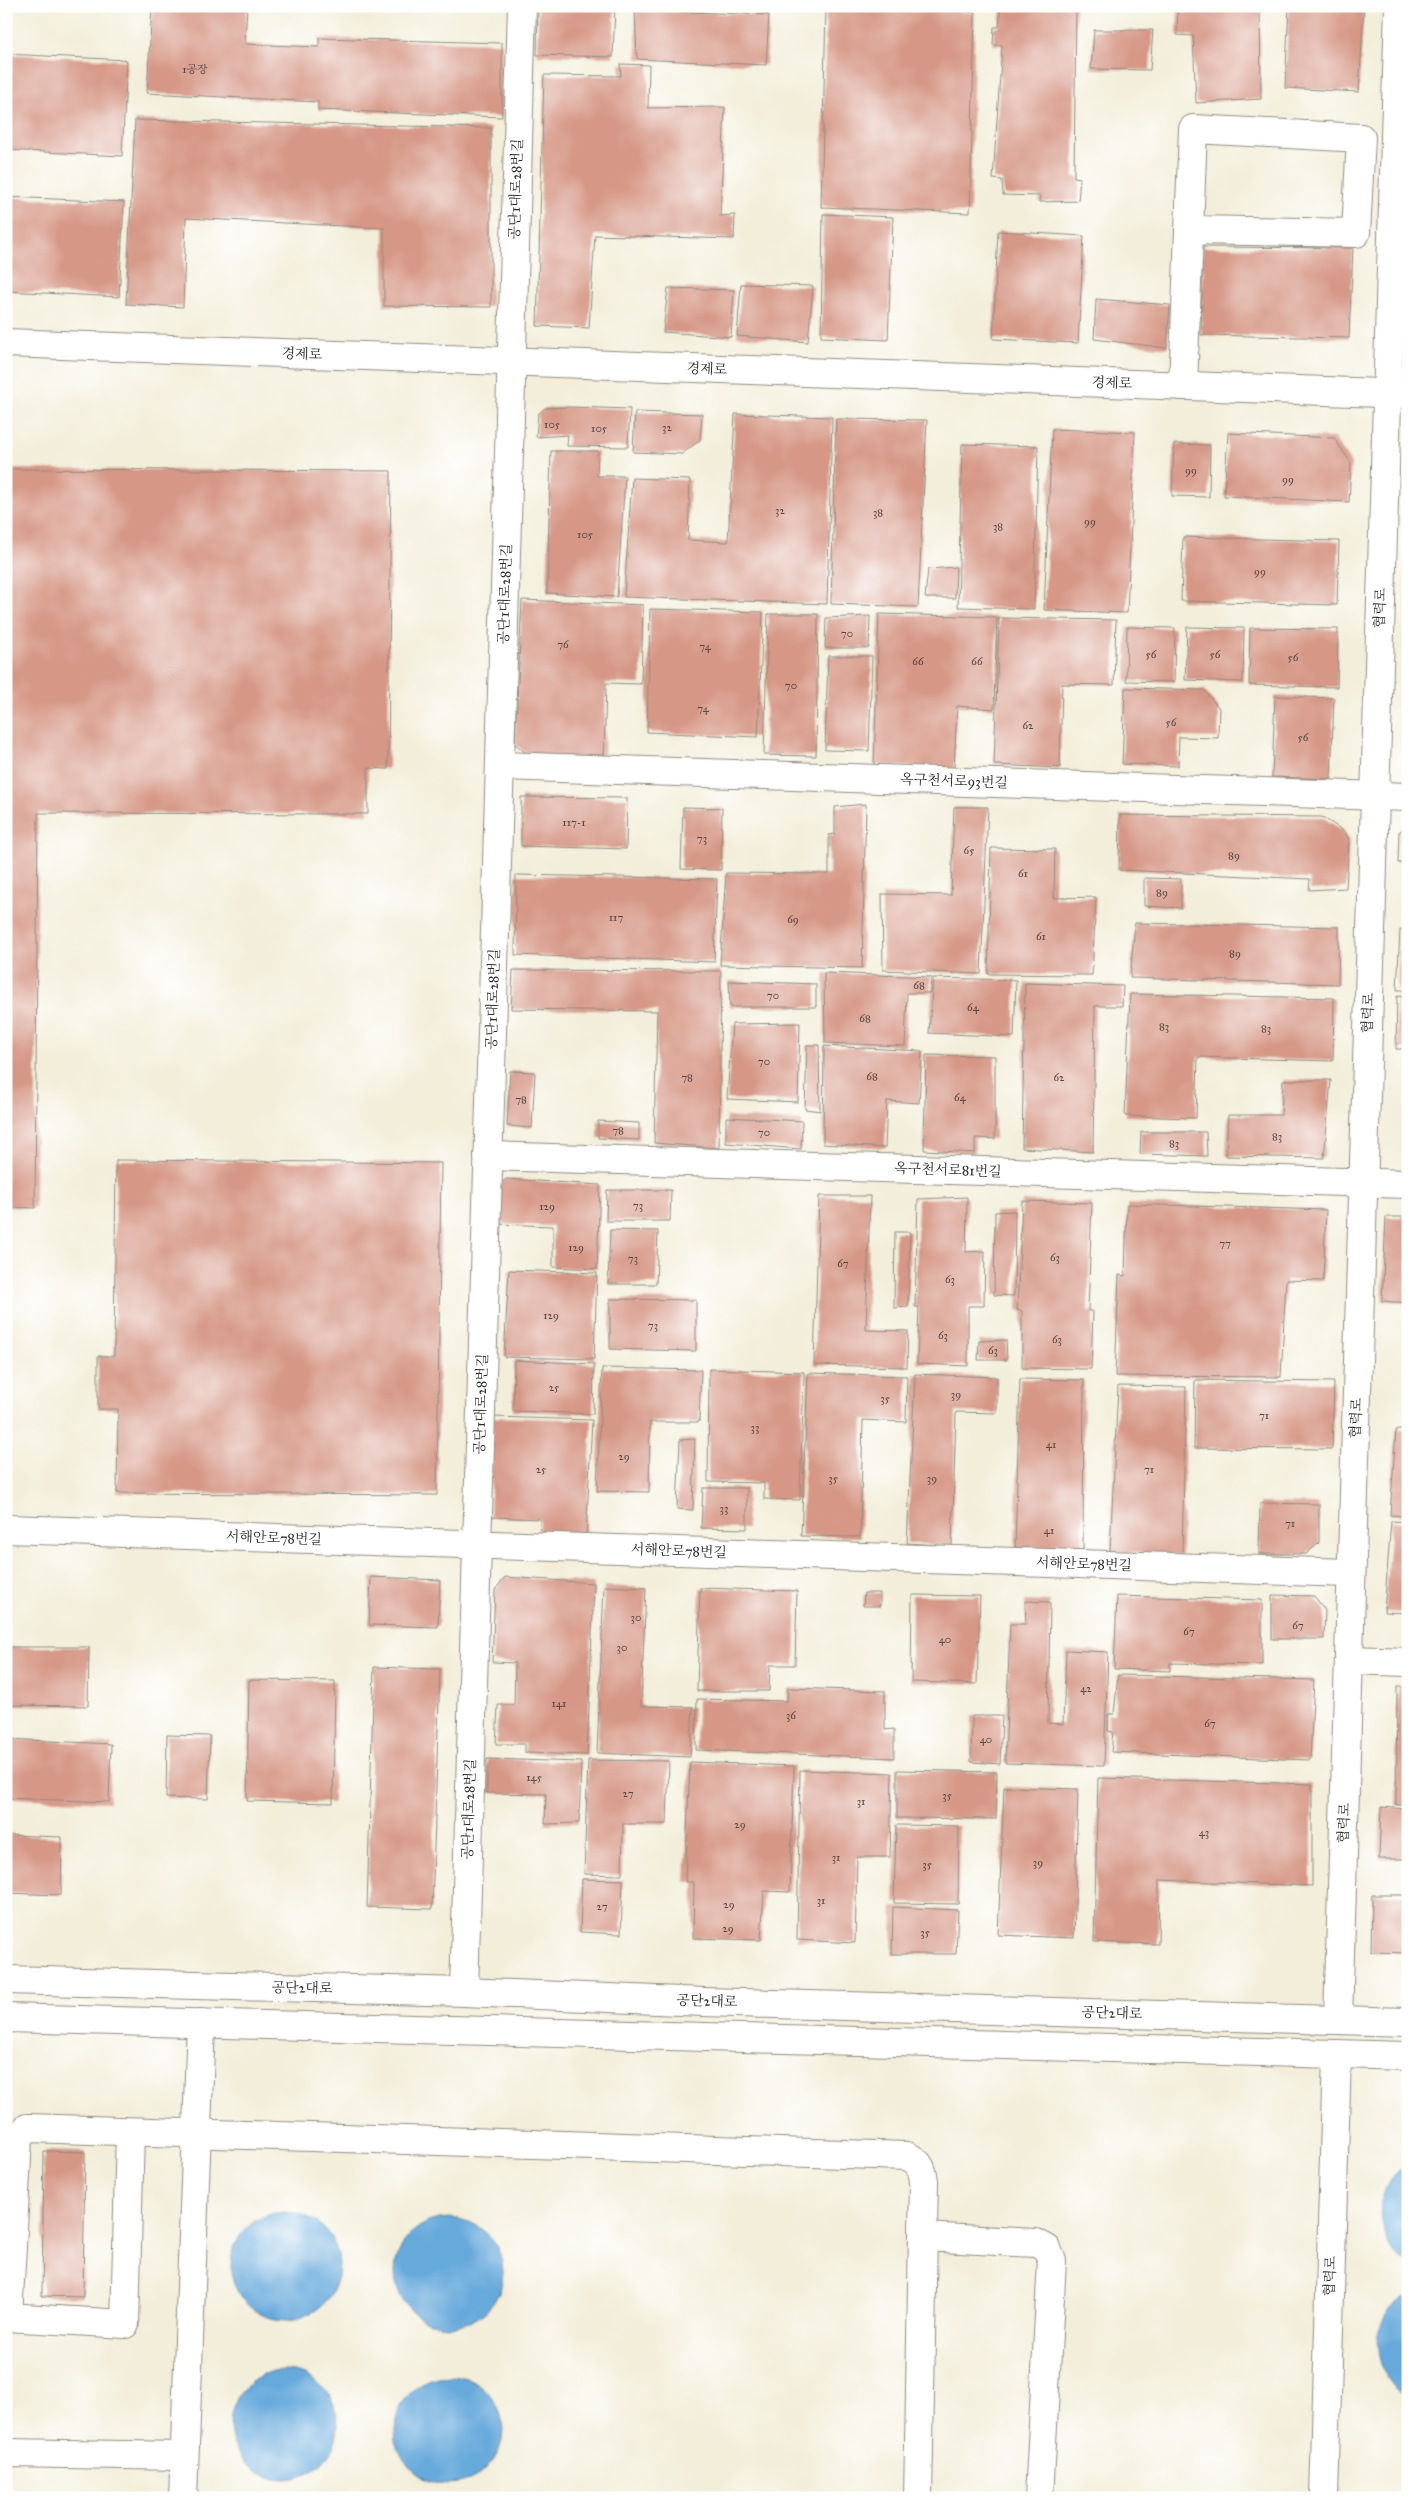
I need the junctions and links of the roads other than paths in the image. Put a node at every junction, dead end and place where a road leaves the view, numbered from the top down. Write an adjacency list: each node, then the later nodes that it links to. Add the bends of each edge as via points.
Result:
1 (522, 6): 5 (street, 공단1대로28번길)
2 (1399, 6): 7 (street, 협력로)
3 (1189, 230): 3 (street, via 1193,129 1361,138 1356,233); 6 (street)
4 (6, 343): 5 (street, 경제로)
5 (511, 362): 6 (street, 경제로); 8 (street, 공단1대로28번길)
6 (1183, 386): 7 (street, 경제로)
7 (1397, 394): 9 (street, 협력로)
8 (500, 766): 9 (street, 옥구천서로93번길); 11 (street, 공단1대로28번길)
9 (1375, 796): 10 (street, 옥구천서로93번길); 12 (street, 협력로)
10 (1408, 797)
11 (488, 1156): 12 (street, 옥구천서로81번길); 15 (street, 공단1대로28번길)
12 (1363, 1183): 13 (street, 옥구천서로81번길); 16 (street, 협력로)
13 (1408, 1184)
14 (6, 1529): 15 (street, 서해안로78번길)
15 (477, 1544): 16 (street, 서해안로78번길); 20 (street, 공단1대로28번길)
16 (1352, 1573): 17 (street, 협력로)
17 (1349, 1660): 18 (street); 22 (street, 협력로)
18 (1408, 1662)
19 (6, 1980): 20 (street, 공단2대로)
20 (464, 1992): 22 (street, 공단2대로); 25 (street, 공단1대로28번길)
21 (6, 2018): 23 (street)
22 (1338, 2020): 24 (street, 공단2대로); 26 (street, 협력로)
23 (201, 2022): 25 (street); 29 (street)
24 (1408, 2022)
25 (463, 2030): 26 (street)
26 (1337, 2054): 27 (street); 37 (street, 협력로)
27 (1408, 2056)
28 (130, 2132): 29 (street); 31 (street, via 27,2128 22,2132 18,2140); 31 (street, via 125,2324)
29 (196, 2134): 30 (street, via 907,2156 917,2161 923,2170); 33 (street)
30 (923, 2237): 35 (street); 36 (street, via 1036,2243 1046,2249 1052,2261)
31 (7, 2317)
32 (6, 2453): 33 (street)
33 (184, 2456): 34 (street)
34 (183, 2498)
35 (918, 2498)
36 (1039, 2498)
37 (1324, 2498)

